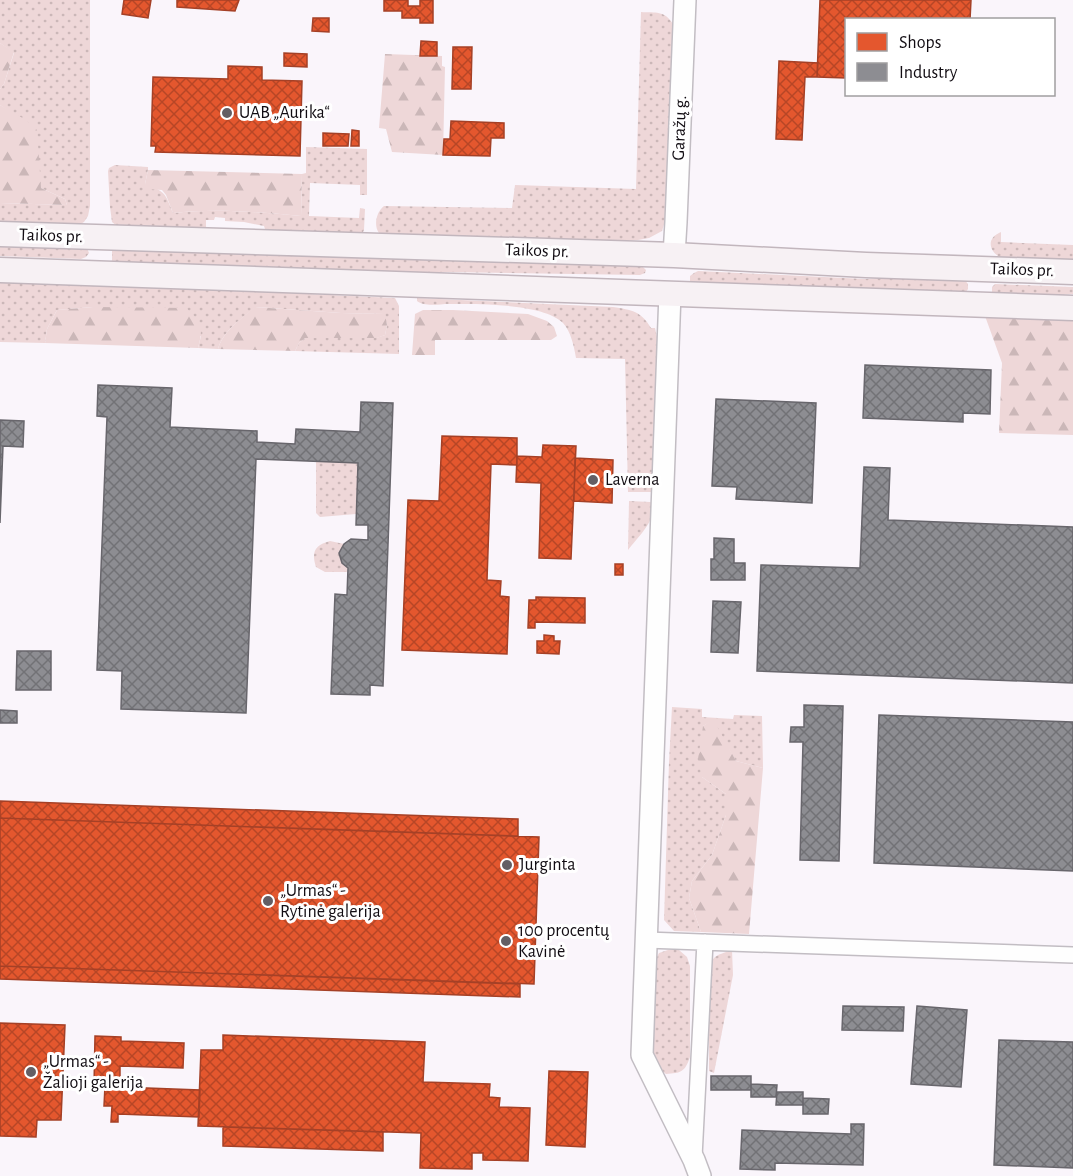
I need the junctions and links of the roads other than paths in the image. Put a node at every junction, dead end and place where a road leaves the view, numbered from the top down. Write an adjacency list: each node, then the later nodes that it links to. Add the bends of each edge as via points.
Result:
1 (685, 0): 4 (street, Garažų g.)
2 (0, 234): 3 (main road, Taikos pr.)
3 (97, 238): 4 (main road, Taikos pr.); 8 (main road, via 97,253)
4 (674, 255): 5 (main road, Taikos pr.); 9 (main road)
5 (988, 269): 7 (main road, Taikos pr.); 10 (main road)
6 (0, 270): 8 (main road, Taikos pr.)
7 (1073, 272)
8 (79, 273): 9 (main road, Taikos pr.)
9 (670, 293): 10 (main road, Taikos pr.); 12 (street)
10 (981, 305): 11 (main road, Taikos pr.)
11 (1073, 308)
12 (646, 940): 13 (street); 15 (street, via 642,1055)
13 (705, 942): 14 (street); 15 (street)
14 (1073, 955)
15 (697, 1168)

